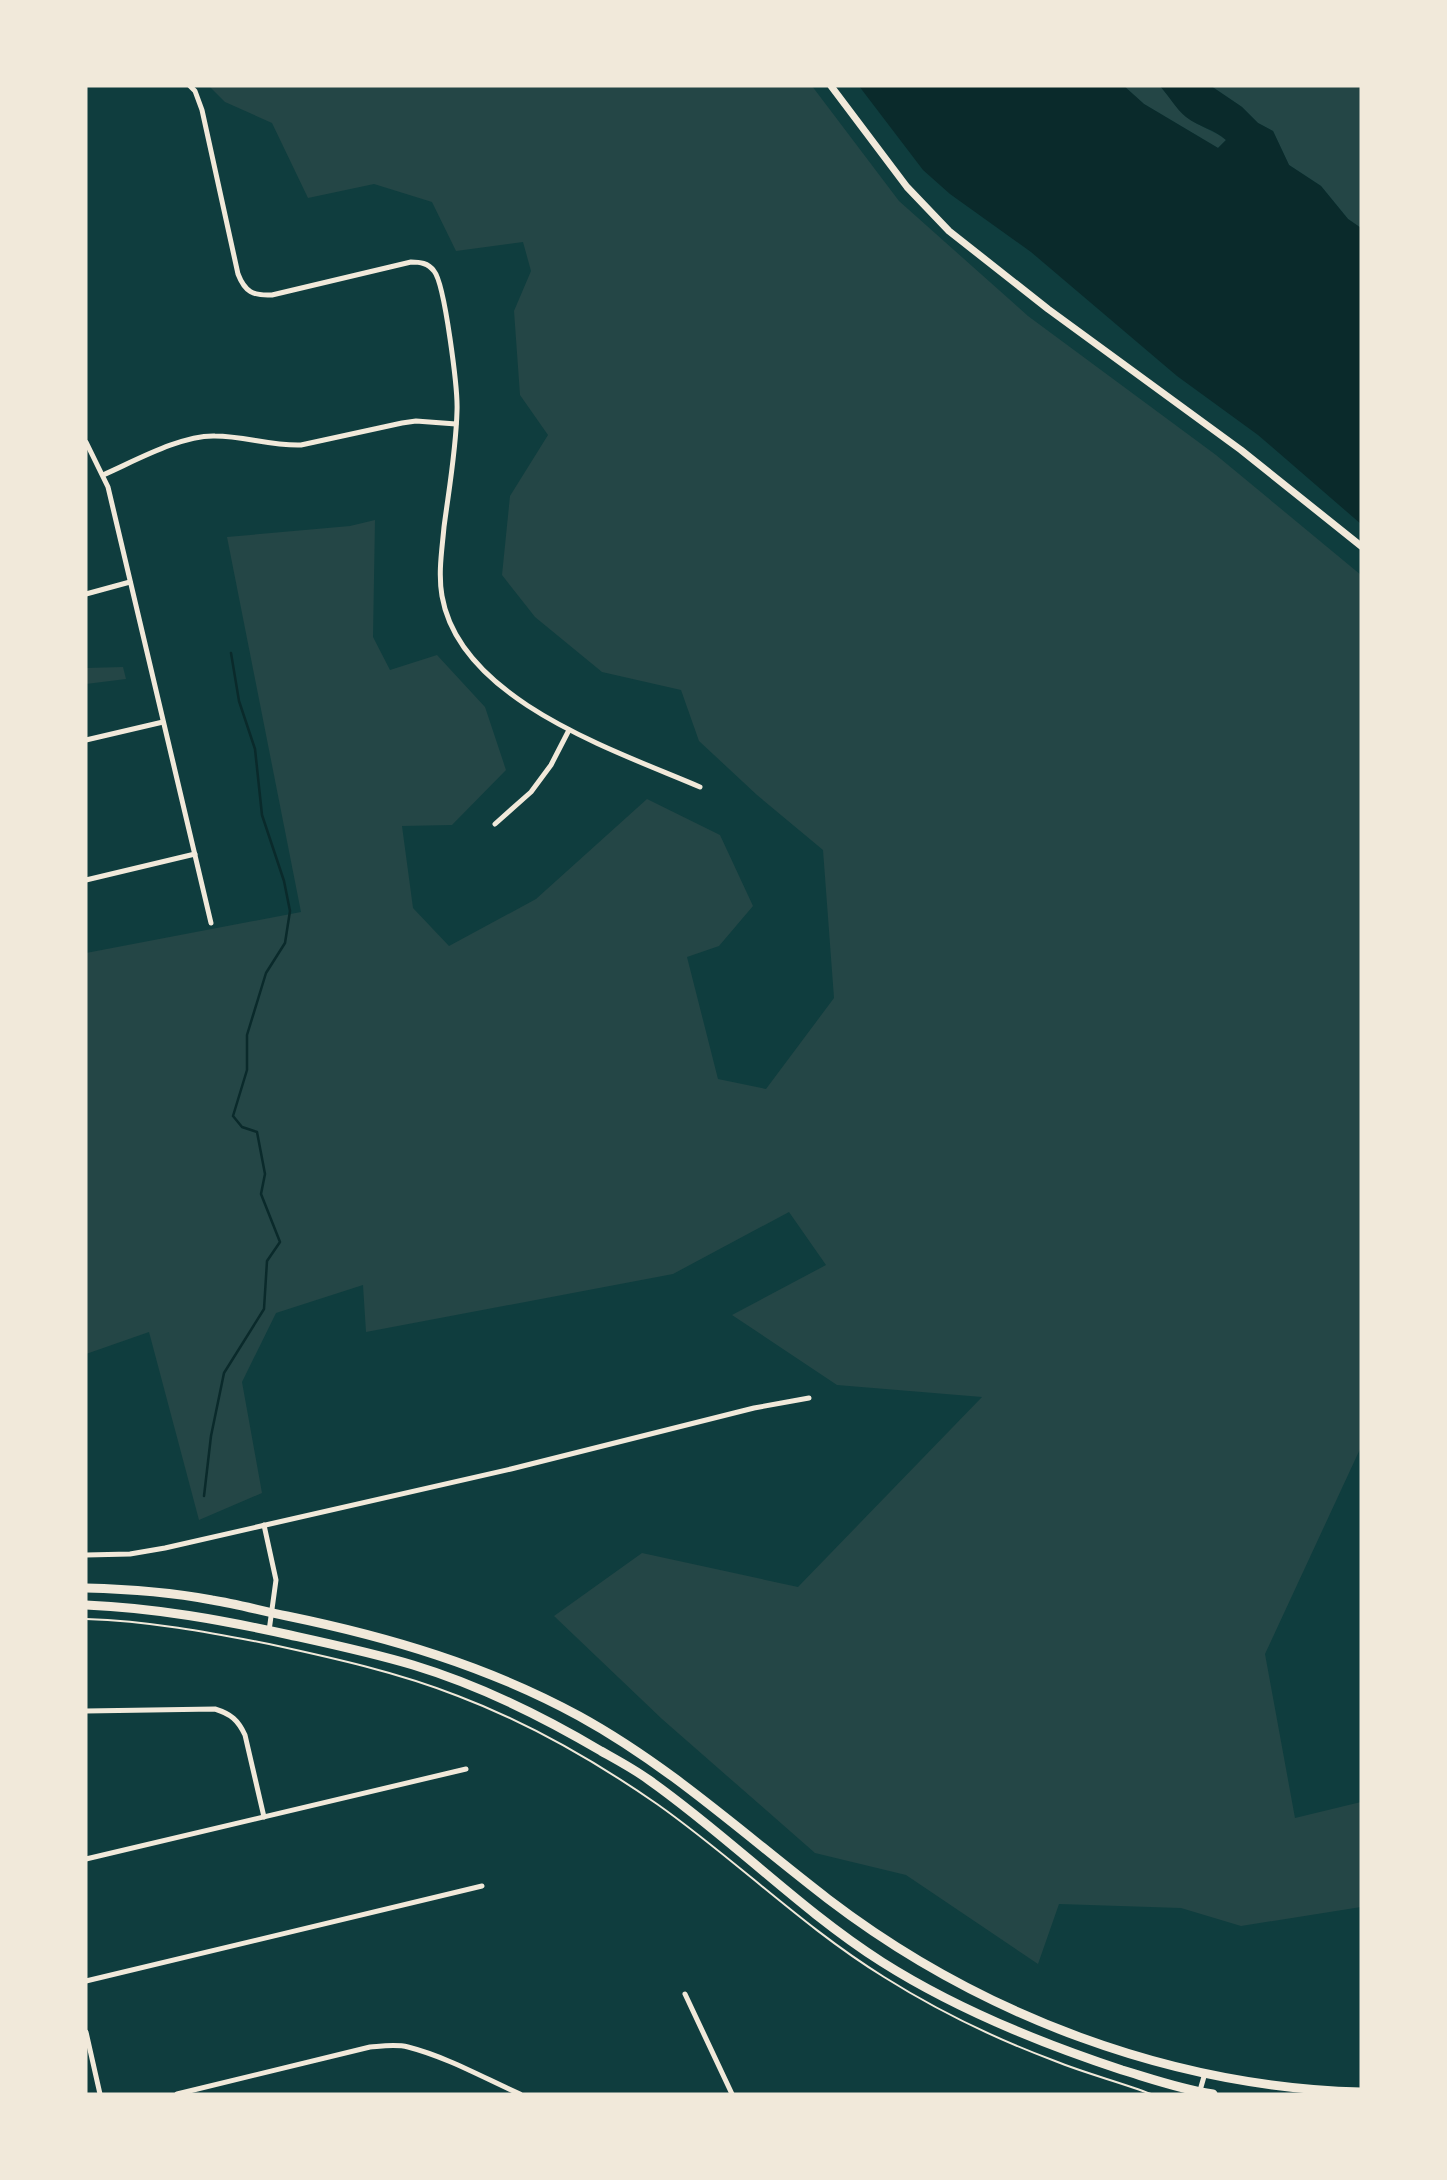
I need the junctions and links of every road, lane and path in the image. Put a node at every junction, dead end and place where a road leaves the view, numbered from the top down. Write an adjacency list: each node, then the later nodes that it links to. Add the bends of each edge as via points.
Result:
1 (190, 86): 3 (street, via 202,110 244,288 256,296 272,295 411,262 425,263 437,274 444,303 457,397)
2 (831, 86): 6 (street, via 907,187 949,231 1241,450)
3 (456, 424): 5 (street, via 416,421 301,445 202,436); 10 (street, via 440,568 446,612 459,641 480,668)
4 (86, 442): 5 (street)
5 (103, 475): 7 (street)
6 (1361, 547)
7 (130, 582): 8 (street); 9 (street)
8 (86, 594)
9 (163, 722): 11 (street); 14 (street)
10 (569, 730): 12 (street); 13 (street, via 531,792)
11 (86, 740)
12 (700, 787)
13 (495, 824)
14 (195, 854): 15 (street); 16 (street)
15 (86, 880)
16 (211, 923)
17 (809, 1398): 18 (street)
18 (264, 1525): 19 (street, via 151,1551); 22 (street, via 276,1580)
19 (86, 1555)
20 (86, 1588): 22 (main road, via 209,1599)
21 (86, 1605): 24 (main road, via 137,1607)
22 (272, 1613): 24 (street); 33 (main road, via 419,1648 545,1699 656,1763 829,1900 944,1976 1083,2039)
23 (86, 1619): 40 (path, via 196,1630 338,1659 494,1711 613,1774 708,1842 831,1942 913,1994 1024,2049)
24 (269, 1630): 35 (main road, via 416,1666 526,1710 648,1779 881,1962 1029,2036)
25 (86, 1711): 27 (street, via 215,1709 230,1714 245,1735)
26 (466, 1769): 27 (street)
27 (264, 1817): 28 (street)
28 (86, 1858)
29 (482, 1886): 30 (street)
30 (86, 1981)
31 (685, 1994): 39 (street)
32 (86, 2032): 36 (street)
33 (1205, 2073): 34 (main road, via 1269,2085); 35 (street)
34 (1361, 2092)
35 (1199, 2093): 41 (main road)
36 (100, 2094)
37 (177, 2094): 38 (street, via 392,2045 430,2055)
38 (520, 2094)
39 (732, 2094)
40 (1151, 2094)
41 (1213, 2094)

